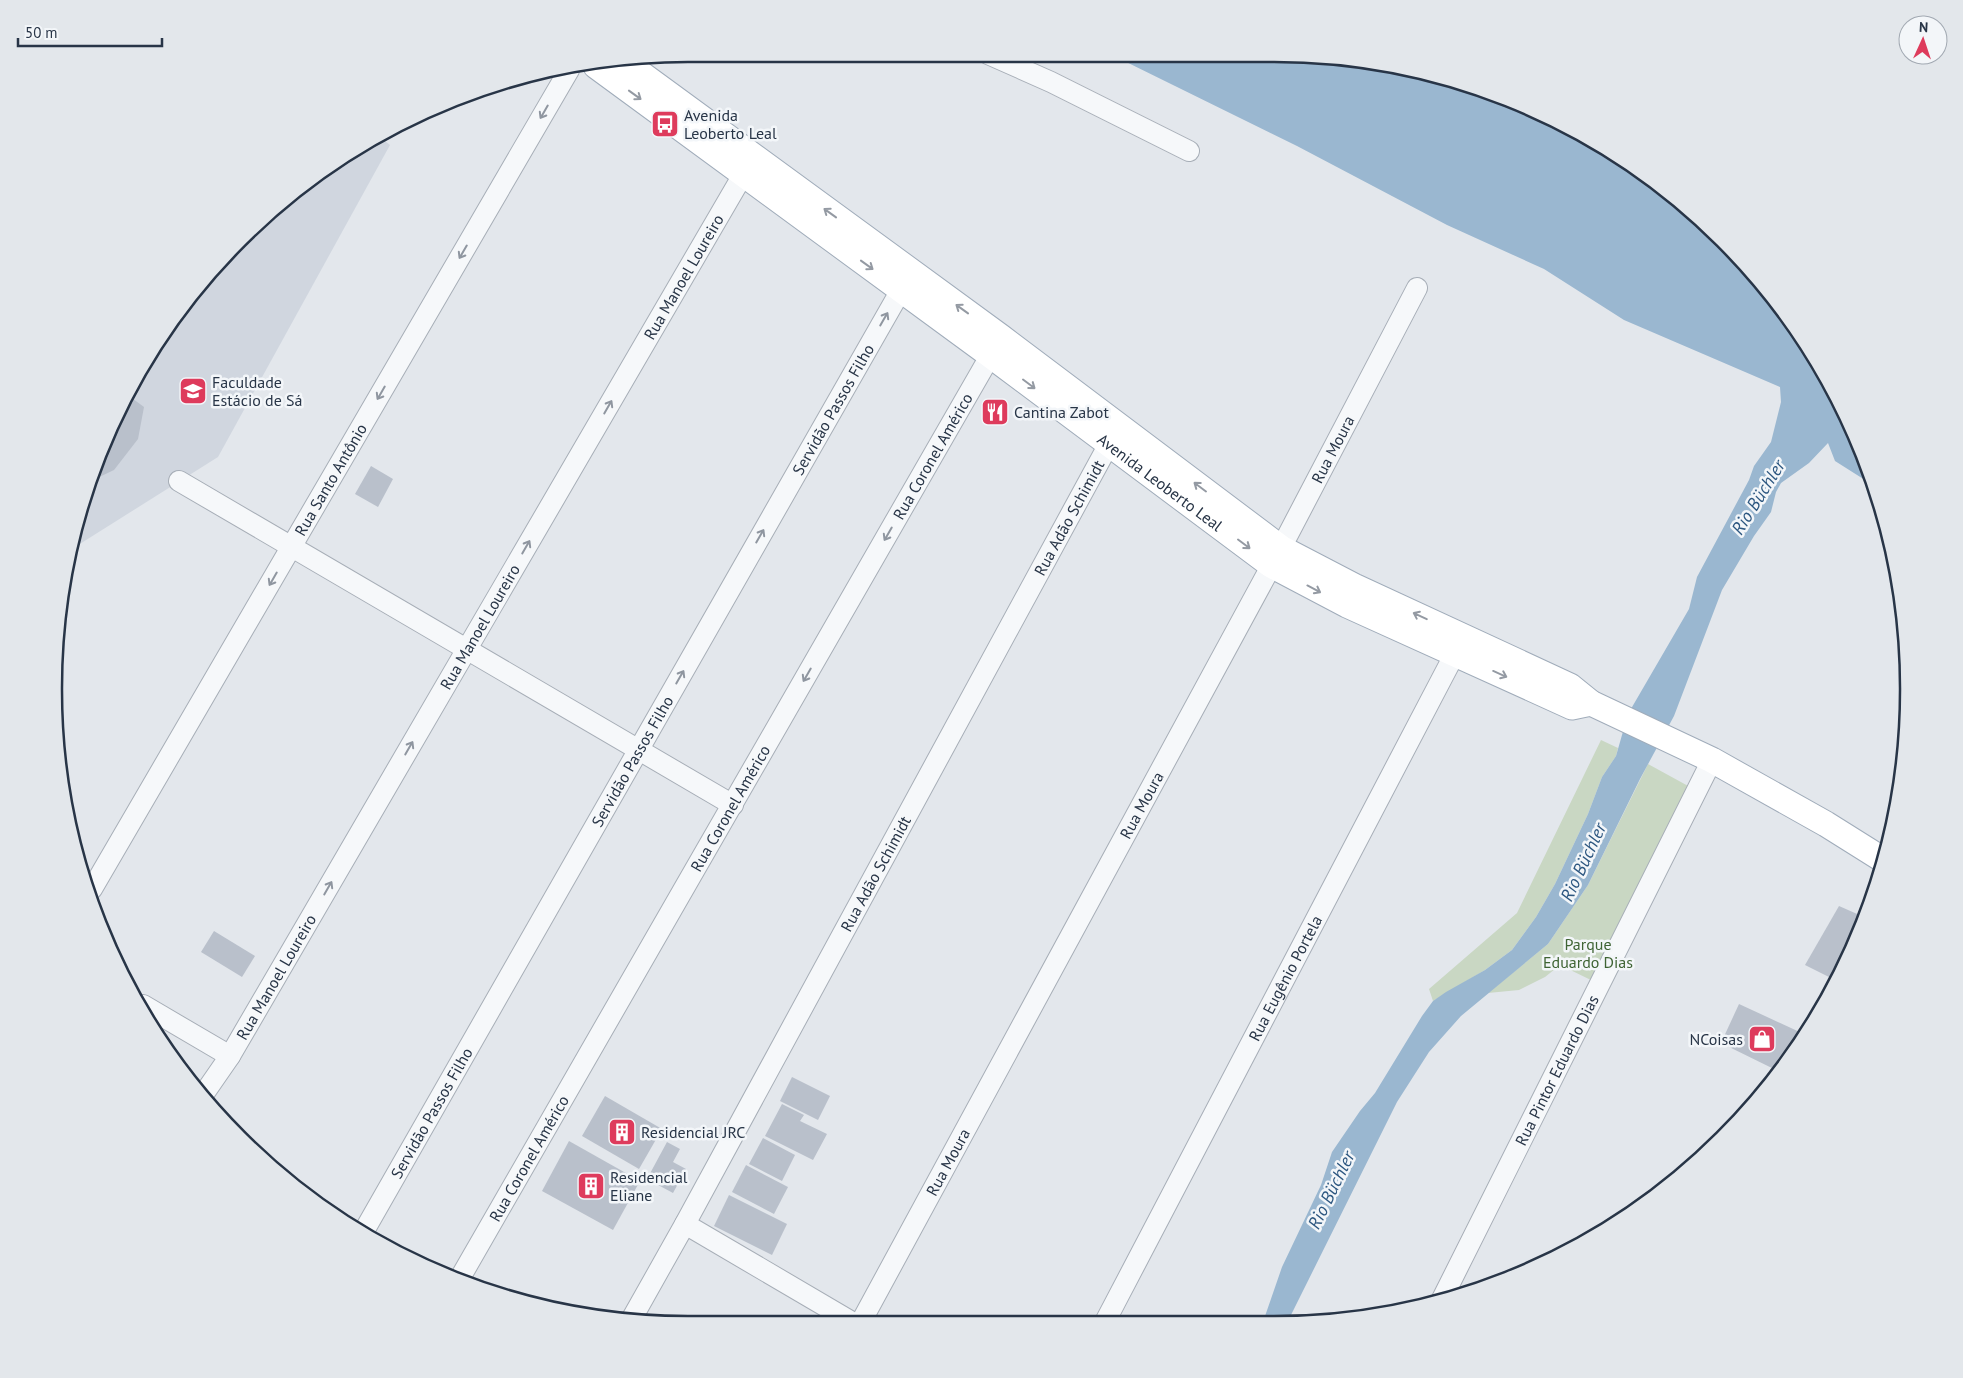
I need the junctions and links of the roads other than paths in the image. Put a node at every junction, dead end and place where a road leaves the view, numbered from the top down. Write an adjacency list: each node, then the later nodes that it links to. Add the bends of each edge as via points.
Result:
1 (1006, 62): 5 (street)
2 (630, 66): 6 (main road, Avenida Leoberto Leal)
3 (601, 69): 6 (main road, Avenida Leoberto Leal, one-way to 6)
4 (566, 75): 12 (street, Rua Santo Antônio, one-way to 12)
5 (1189, 151)
6 (748, 165): 8 (main road, Avenida Leoberto Leal, one-way to 8); 9 (main road, Avenida Leoberto Leal, one-way to 6); 15 (street, Rua Manoel Loureiro, one-way to 6)
7 (1417, 288): 13 (street, Rua Moura)
8 (901, 290): 9 (main road, Avenida Leoberto Leal); 16 (street, Servidão Passos Filho, one-way to 8)
9 (996, 346): 10 (main road, Avenida Leoberto Leal); 18 (street, Rua Coronel Américo, one-way to 18)
10 (1114, 435): 13 (main road, Avenida Leoberto Leal); 24 (street, Rua Adão Schimidt)
11 (179, 481): 12 (street)
12 (291, 547): 15 (street); 20 (street, Rua Santo Antônio, one-way to 20)
13 (1276, 557): 14 (main road, Avenida Leoberto Leal, via 1347,605); 30 (street, Rua Moura)
14 (1460, 645): 17 (main road, Avenida Leoberto Leal, via 1572,707 1591,703); 31 (street, Rua Eugênio Portela)
15 (467, 649): 16 (street); 22 (street, Rua Manoel Loureiro, one-way to 15)
16 (638, 750): 18 (street); 25 (street, Servidão Passos Filho)
17 (1712, 760): 19 (main road, Avenida Leoberto Leal); 27 (street, Rua Pintor Eduardo Dias)
18 (733, 805): 26 (street, Rua Coronel Américo)
19 (1877, 856)
20 (95, 885)
21 (151, 1010): 22 (street)
22 (230, 1056): 23 (street, Rua Manoel Loureiro)
23 (207, 1089)
24 (685, 1224): 28 (street, Rua Adão Schimidt); 29 (street)
25 (367, 1226)
26 (463, 1273)
27 (1446, 1291)
28 (635, 1313)
29 (842, 1316)
30 (864, 1316)
31 (1108, 1316)

